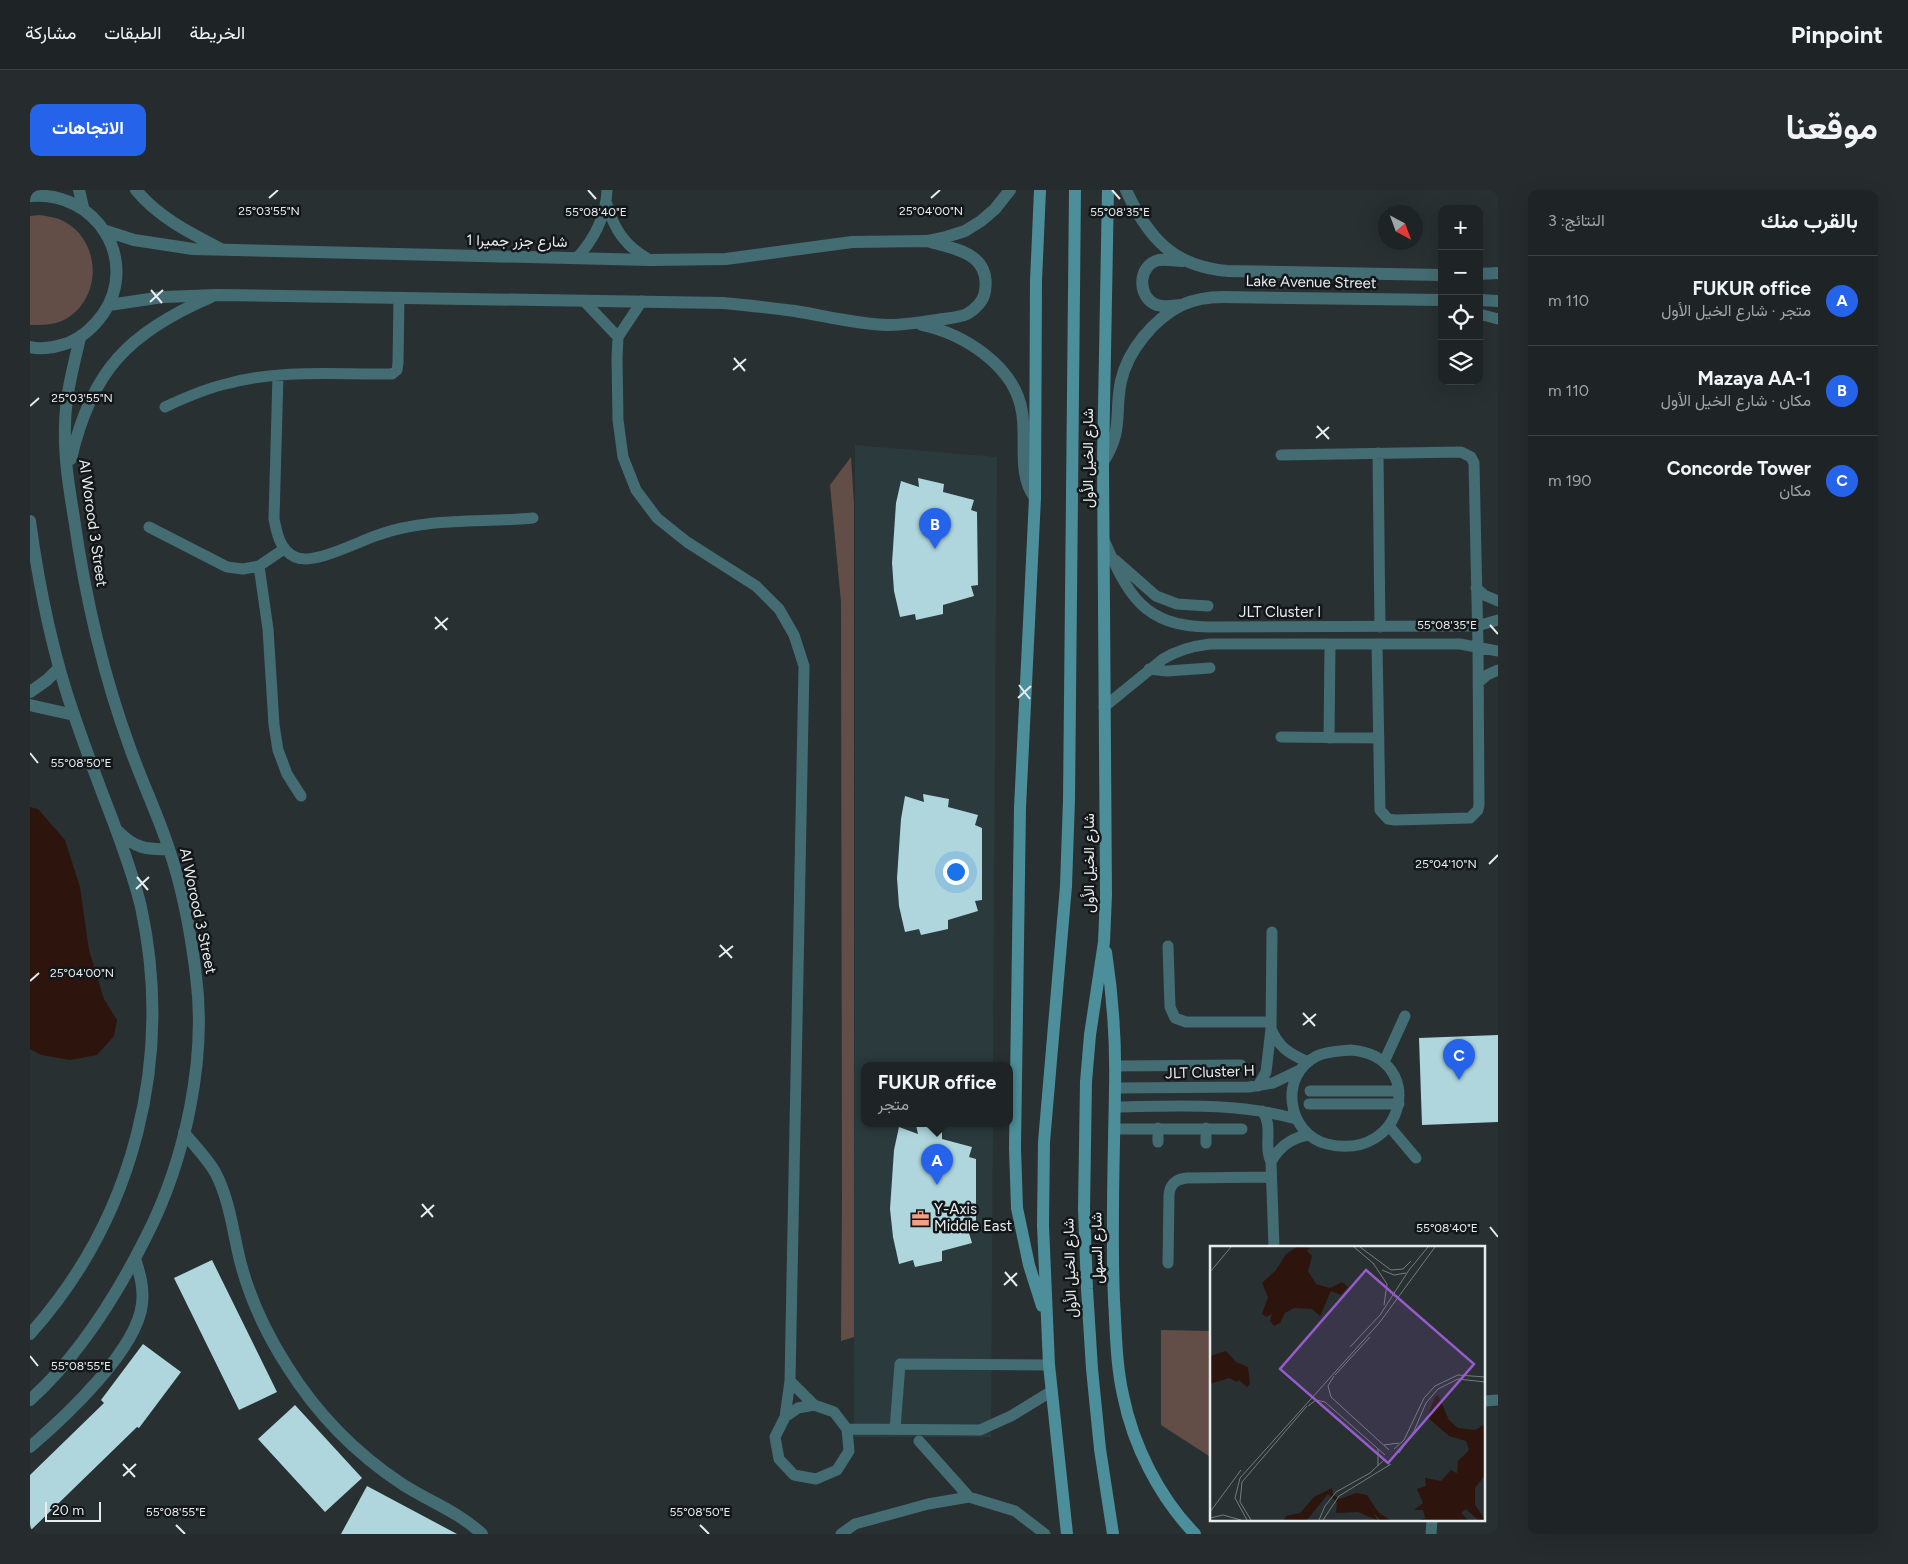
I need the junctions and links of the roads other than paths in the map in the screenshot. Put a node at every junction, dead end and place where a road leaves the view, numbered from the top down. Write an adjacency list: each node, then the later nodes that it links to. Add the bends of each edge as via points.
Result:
1 (79, 190): 11 (street)
2 (136, 190): 14 (street, via 184,230)
3 (607, 190): 10 (lane)
4 (1010, 190): 13 (street, via 981,221 964,231)
5 (1040, 190): 42 (main road, via 1036,281)
6 (1075, 190): 108 (main road, شارع الخيل الأول, via 1069,800 1066,886 1044,1142 1043,1225)
7 (1108, 190): 40 (main road, شارع الخيل الأول)
8 (1126, 190): 17 (street, Lake Avenue Street, via 1154,237)
9 (30, 196): 11 (street, via 40,194 62,198)
10 (607, 204): 15 (lane, via 592,239); 16 (lane, via 621,237)
11 (83, 207): 12 (street)
12 (106, 231): 14 (street, شارع جزر جميرا 1, via 164,246); 28 (street, via 115,255 116,281)
13 (928, 240): 16 (street, شارع جزر جميرا 1, via 852,242 726,260); 32 (street, via 975,257 987,281 985,294 978,306 967,314)
14 (223, 250): 15 (street, شارع جزر جميرا 1)
15 (577, 258): 16 (street, شارع جزر جميرا 1)
16 (650, 260)
17 (1185, 262): 20 (street, Lake Avenue Street, via 1228,271); 29 (street, Lake Avenue Street, via 1158,260 1143,273 1141,283 1149,301 1158,305)
18 (1483, 274): 19 (street)
19 (1498, 274)
20 (1438, 275)
21 (217, 294): 22 (street); 28 (street); 41 (street, via 158,323 116,359 87,406)
22 (399, 298): 26 (street); 36 (lane, via 398,363 392,374)
23 (1438, 300): 29 (street, Lake Avenue Street, via 1209,297)
24 (1483, 300): 25 (street)
25 (1498, 300)
26 (584, 301): 27 (street); 33 (lane)
27 (642, 301): 32 (street, via 723,303 866,323); 33 (lane)
28 (109, 305): 34 (street, via 96,324)
29 (1182, 305): 40 (street, Lake Avenue Street, via 1148,331 1132,354 1122,379 1116,437)
30 (1483, 315): 31 (lane)
31 (1498, 319)
32 (915, 323): 42 (street, via 938,328 961,339 982,352 1010,381 1022,411 1025,474)
33 (618, 337): 111 (lane, via 618,420 623,457 636,490 657,518 687,542 756,586 779,609 794,635 804,666)
34 (80, 338): 35 (street, via 58,346); 41 (street, Al Worood 3 Street, via 69,382)
35 (30, 347)
36 (278, 375): 37 (lane, via 231,382); 47 (lane, via 274,519)
37 (165, 407)
38 (1378, 453): 39 (lane); 50 (lane, via 1461,452 1471,457 1475,468); 55 (lane)
39 (1281, 455)
40 (1103, 462): 46 (main road, شارع الخيل الأول)
41 (67, 473): 74 (street, Al Worood 3 Street, via 85,588 112,696)
42 (1035, 498): 108 (main road, via 1020,808 1015,1148 1018,1208 1029,1266)
43 (533, 518): 47 (lane, via 420,524 380,534 310,560 296,558)
44 (30, 521): 60 (street)
45 (150, 527): 49 (lane, via 228,567)
46 (1104, 540): 48 (lane, JLT Cluster I); 67 (main road, شارع الخيل الأول)
47 (284, 549): 49 (lane)
48 (1112, 557): 52 (lane, via 1156,596 1177,604); 55 (lane, JLT Cluster I, via 1131,594 1144,607 1175,623 1193,627)
49 (259, 566): 72 (lane, via 269,637 278,750 287,774)
50 (1476, 588): 51 (lane); 54 (lane)
51 (1498, 601)
52 (1208, 606)
53 (1498, 620): 54 (lane, JLT Cluster I)
54 (1478, 626): 55 (lane, JLT Cluster I); 58 (lane)
55 (1380, 627)
56 (1330, 644): 57 (lane); 62 (lane, via 1195,646 1174,652); 70 (lane)
57 (1377, 644): 58 (lane); 71 (lane)
58 (1478, 646): 59 (lane); 64 (lane)
59 (1498, 651)
60 (59, 668): 65 (street); 68 (street)
61 (1210, 668): 62 (lane)
62 (1149, 669): 67 (lane)
63 (1498, 670): 64 (lane)
64 (1478, 683): 71 (lane, via 1479,805 1470,818 1388,819 1380,804)
65 (30, 692)
66 (30, 705): 68 (street)
67 (1104, 707): 76 (main road, شارع الخيل الأول)
68 (74, 715): 73 (street)
69 (1281, 737): 70 (lane)
70 (1329, 738): 71 (lane)
71 (1379, 738)
72 (301, 796)
73 (116, 830): 74 (street, via 139,847); 109 (street, via 141,907 151,988 149,1071 139,1130 116,1200 98,1238 52,1310)
74 (169, 849): 98 (street, Al Worood 3 Street, via 183,900 199,1009 194,1076)
75 (1272, 932): 79 (lane)
76 (1104, 942): 82 (main road, شارع السهل); 126 (main road, شارع الخيل الأول, via 1090,1035 1084,1209 1091,1360)
77 (1168, 946): 79 (lane, via 1170,1007 1175,1018 1186,1022)
78 (1405, 1016): 80 (lane)
79 (1271, 1025): 83 (lane, via 1282,1048); 84 (lane, via 1266,1072)
80 (1384, 1062): 83 (lane, JLT Cluster H, via 1365,1051 1351,1050 1317,1056); 87 (lane, via 1391,1070)
81 (1240, 1065): 82 (lane, via 1207,1060 1159,1060)
82 (1116, 1066): 85 (main road, شارع السهل)
83 (1305, 1066): 84 (lane, JLT Cluster H, via 1273,1083); 92 (lane, via 1295,1080 1292,1093)
84 (1258, 1086): 85 (lane, JLT Cluster H)
85 (1115, 1088): 90 (main road, شارع السهل)
86 (1310, 1091): 87 (lane)
87 (1399, 1091): 89 (lane)
88 (1309, 1104): 89 (lane)
89 (1399, 1104): 93 (lane)
90 (1115, 1107): 91 (lane); 97 (main road, شارع السهل)
91 (1262, 1111): 92 (lane); 103 (lane, via 1268,1124 1267,1150)
92 (1296, 1119): 99 (lane)
93 (1389, 1126): 99 (lane, via 1370,1141 1340,1146 1326,1144); 102 (lane)
94 (1158, 1128): 95 (lane); 97 (lane); 100 (lane)
95 (1206, 1128): 96 (lane); 101 (lane)
96 (1242, 1128)
97 (1114, 1129): 127 (main road, شارع السهل, via 1112,1256 1117,1360 1123,1396 1146,1463 1165,1496)
98 (184, 1133): 106 (street, Al Worood 3 Street, via 156,1218); 122 (street, via 215,1173 257,1312 283,1360 312,1402 338,1433 369,1461)
99 (1308, 1135): 103 (lane, via 1286,1143)
100 (1158, 1142)
101 (1206, 1143)
102 (1416, 1158)
103 (1271, 1162): 104 (lane)
104 (1271, 1177): 105 (lane); 107 (lane, via 1187,1178 1172,1184)
105 (1274, 1246)
106 (135, 1259): 113 (street, Al Worood 3 Street, via 78,1349); 119 (street, via 142,1281 142,1304 136,1327 99,1378)
107 (1168, 1263)
108 (1048, 1322): 110 (main road, شارع الخيل الأول)
109 (30, 1334)
110 (1049, 1365): 112 (main road, شارع الخيل الأول); 117 (lane, via 900,1364)
111 (790, 1380): 114 (lane); 115 (lane)
112 (1052, 1391): 117 (lane, via 980,1430); 125 (main road, شارع الخيل الأول)
113 (30, 1400)
114 (814, 1404): 115 (lane, via 798,1408); 116 (lane, via 834,1412)
115 (785, 1417): 116 (lane, via 775,1437 779,1459 794,1475 809,1478 816,1479 837,1470 849,1451)
116 (848, 1429): 117 (lane)
117 (895, 1429)
118 (919, 1441): 120 (lane)
119 (30, 1447)
120 (969, 1497): 121 (lane, via 928,1504); 124 (lane, via 1015,1511)
121 (856, 1529): 123 (lane)
122 (482, 1534)
123 (841, 1534)
124 (1045, 1534)
125 (1067, 1534)
126 (1112, 1534)
127 (1195, 1534)

